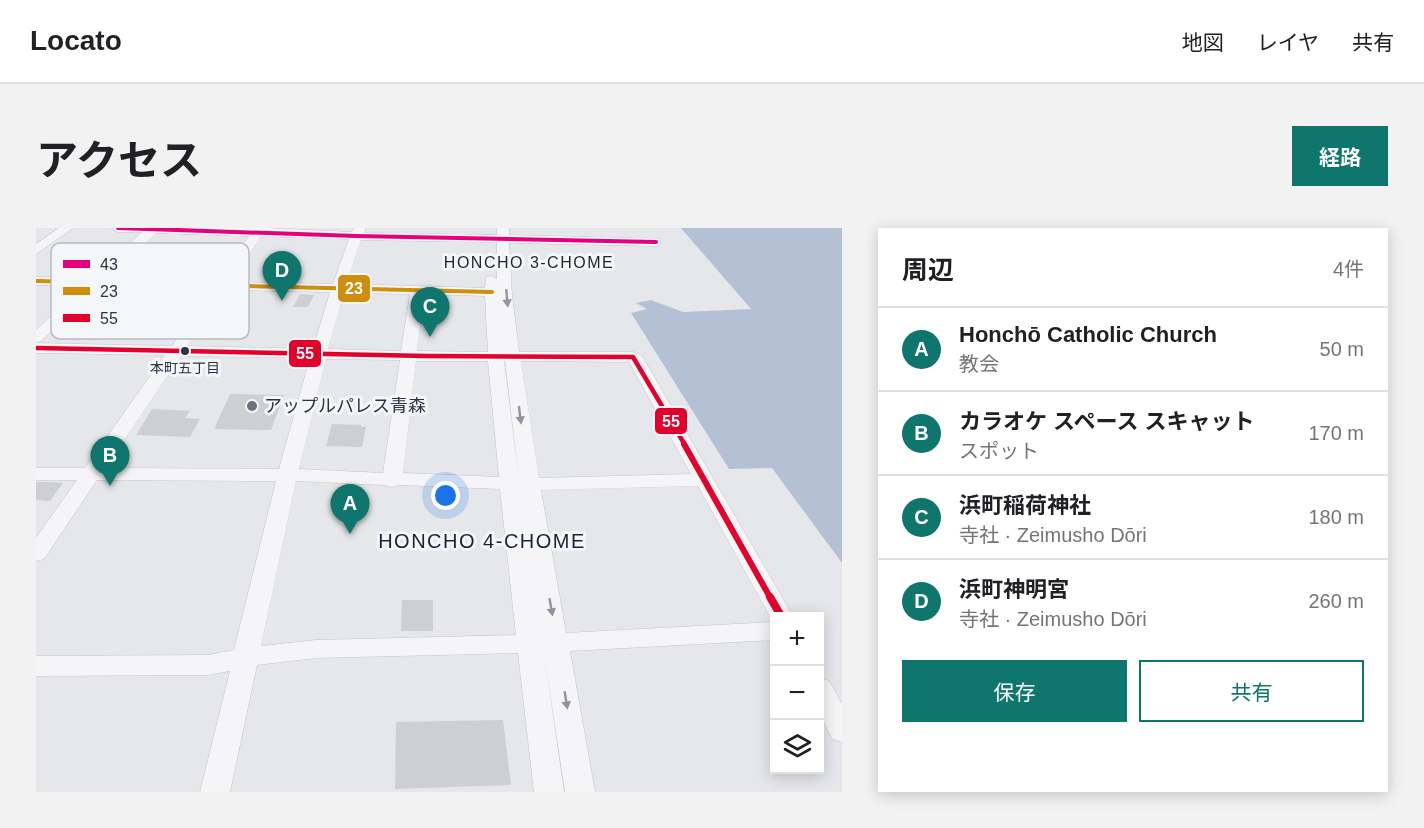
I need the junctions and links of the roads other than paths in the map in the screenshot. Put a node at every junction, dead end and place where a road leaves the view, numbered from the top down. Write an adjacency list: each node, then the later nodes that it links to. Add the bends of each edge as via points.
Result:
1 (66, 228): 12 (street)
2 (118, 228): 4 (street)
3 (586, 228): 8 (street)
4 (153, 229): 5 (street); 10 (street)
5 (259, 231): 6 (street); 11 (street)
6 (358, 232): 7 (street); 16 (street)
7 (497, 234): 8 (street); 18 (street); 26 (street, one-way to 26)
8 (591, 241): 9 (street)
9 (656, 242)
10 (138, 243)
11 (249, 245)
12 (36, 250)
13 (36, 281): 14 (street)
14 (51, 282)
15 (249, 288): 16 (street)
16 (335, 290): 17 (street); 24 (street)
17 (417, 291): 18 (street); 25 (street)
18 (492, 292): 26 (street)
19 (51, 324): 20 (street)
20 (36, 338)
21 (183, 339): 23 (street)
22 (36, 348): 23 (street)
23 (174, 352): 24 (street); 27 (street)
24 (319, 354): 25 (street); 29 (street)
25 (407, 356): 26 (street); 31 (street)
26 (504, 357): 30 (street, via 636,359); 32 (street)
27 (92, 473): 28 (street); 29 (street); 33 (street)
28 (36, 474)
29 (286, 476): 31 (street); 37 (street)
30 (704, 480): 32 (street); 34 (street)
31 (392, 481): 32 (street)
32 (519, 484): 36 (street)
33 (36, 554)
34 (779, 612)
35 (770, 631): 36 (street)
36 (544, 643): 37 (street, via 316,649); 42 (street); 43 (street, one-way to 43)
37 (247, 658): 38 (street, via 208,665); 41 (street)
38 (36, 666)
39 (824, 698): 40 (street)
40 (842, 732)
41 (215, 792)
42 (549, 792)
43 (580, 792)

